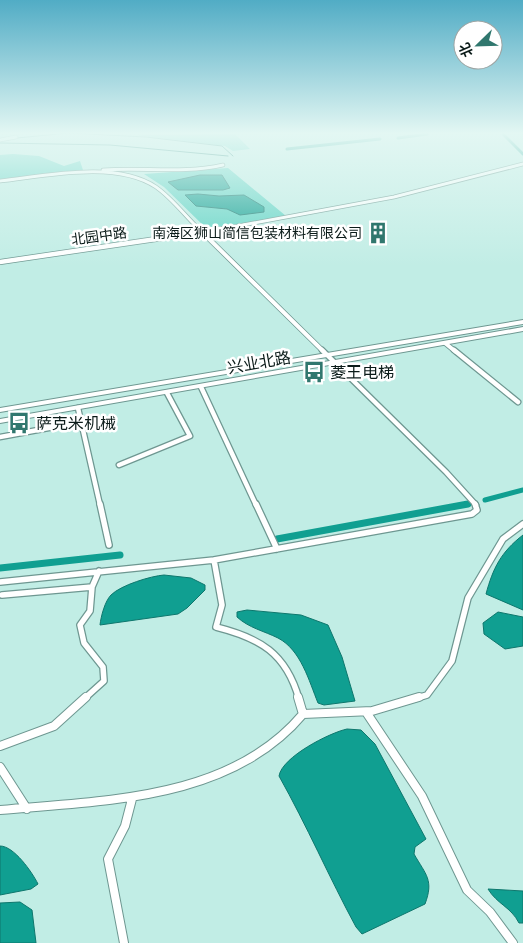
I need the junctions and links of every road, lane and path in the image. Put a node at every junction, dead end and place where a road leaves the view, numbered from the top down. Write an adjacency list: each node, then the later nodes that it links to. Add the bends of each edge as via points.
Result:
1 (32, 178): 4 (street)
2 (133, 178): 5 (street, via 156,187)
3 (477, 178): 5 (street, 北园中路, via 428,192)
4 (0, 181)
5 (205, 234): 6 (street, 北园中路); 10 (street)
6 (0, 263)
7 (523, 322): 10 (main road, 兴业北路)
8 (523, 329): 9 (main road, 兴业北路)
9 (445, 343): 11 (main road, 兴业北路); 14 (street)
10 (327, 356): 11 (street); 16 (main road, 兴业北路)
11 (335, 363): 12 (main road, 兴业北路); 23 (street, via 446,472 477,510 472,514)
12 (201, 386): 13 (main road, 兴业北路); 23 (street)
13 (167, 392): 15 (main road, 兴业北路); 20 (street, via 190,436)
14 (518, 402)
15 (78, 408): 17 (main road, 兴业北路); 18 (street)
16 (0, 410)
17 (0, 421)
18 (81, 422): 19 (street); 22 (street)
19 (0, 437)
20 (119, 465)
21 (523, 524): 29 (street, via 503,539 468,598 452,661 427,695)
22 (109, 545)
23 (277, 549): 24 (street)
24 (214, 560): 25 (street); 30 (street, via 222,605 216,627 245,633 276,654 296,687)
25 (99, 571): 26 (street); 27 (street)
26 (0, 582)
27 (92, 587): 28 (street); 31 (street, via 90,611 80,625 84,643 103,667 104,681 54,726)
28 (2, 595)
29 (366, 712): 30 (street); 37 (street, via 422,796 467,890 490,912)
30 (303, 714): 33 (street, via 294,726 257,754 222,773)
31 (0, 746)
32 (0, 767): 34 (street)
33 (132, 799): 34 (street); 36 (street, via 121,835 110,849 108,859)
34 (27, 809): 35 (street)
35 (0, 810)
36 (124, 943)
37 (514, 943)

